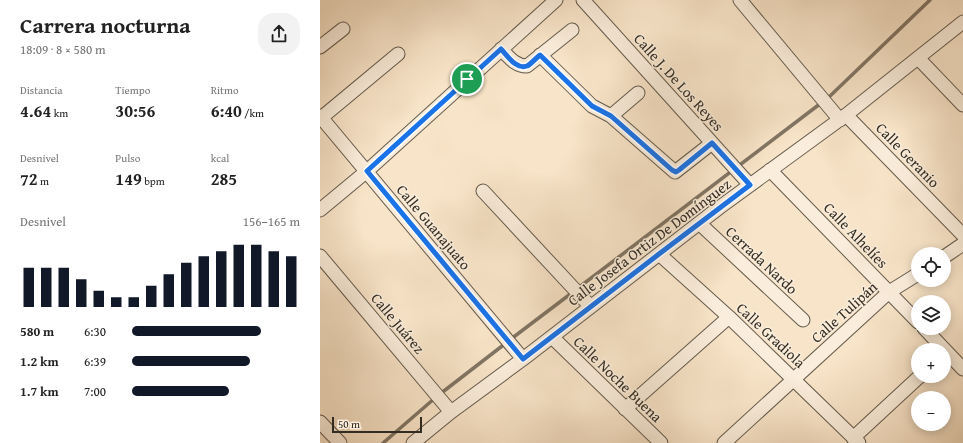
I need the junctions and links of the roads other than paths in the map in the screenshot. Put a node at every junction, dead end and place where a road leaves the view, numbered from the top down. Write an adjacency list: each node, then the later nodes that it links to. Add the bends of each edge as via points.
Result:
1 (556, 0): 8 (street)
2 (583, 0): 17 (street, Calle J. De Los Reyes)
3 (740, 0): 16 (street, Calle Geranio, via 829,107)
4 (963, 22): 11 (street, Calle Josefa Ortiz De Domínguez)
5 (343, 29): 7 (street)
6 (572, 30): 10 (street)
7 (320, 47)
8 (501, 49): 10 (street, via 520,66 527,66); 19 (street)
9 (398, 54): 15 (street)
10 (540, 55): 14 (street, via 592,106)
11 (918, 58): 13 (street); 16 (street, Calle Josefa Ortiz De Domínguez)
12 (638, 93): 14 (street)
13 (963, 105)
14 (611, 116): 17 (street, via 676,172)
15 (321, 117): 19 (street, Calle Guanajuato)
16 (843, 117): 18 (street, Calle Josefa Ortiz De Domínguez); 24 (street, Calle Geranio)
17 (712, 143): 20 (street, Calle J. De Los Reyes)
18 (770, 170): 20 (street, Calle Josefa Ortiz De Domínguez); 30 (street, Calle Alhelíes)
19 (367, 171): 22 (street); 39 (street, Calle Guanajuato)
20 (746, 181): 23 (street, Calle Josefa Ortiz De Domínguez)
21 (483, 190): 31 (street)
22 (320, 210)
23 (699, 223): 27 (street, Calle Josefa Ortiz De Domínguez); 34 (street, Cerrada Nardo)
24 (963, 235)
25 (963, 244): 26 (street)
26 (951, 252)
27 (659, 254): 31 (street, Calle Josefa Ortiz De Domínguez); 33 (street, Calle Gradiola)
28 (320, 256): 44 (street, Calle Juárez)
29 (911, 278): 30 (street, Calle Tulipán)
30 (889, 292): 32 (street, Calle Alhelíes); 41 (street, Calle Tulipán)
31 (586, 302): 36 (street, Calle Josefa Ortiz De Domínguez)
32 (911, 315)
33 (729, 317): 41 (street, Calle Gradiola); 43 (street)
34 (803, 320)
35 (930, 335): 37 (street)
36 (552, 337): 39 (street, Calle Josefa Ortiz De Domínguez); 43 (street, Calle Noche Buena)
37 (937, 343)
38 (951, 358): 40 (street)
39 (523, 359): 44 (street, Calle Josefa Ortiz De Domínguez)
40 (963, 369)
41 (794, 379): 46 (street, Calle Gradiola); 50 (street, Calle Tulipán)
42 (913, 383): 46 (street)
43 (625, 409): 49 (street, Calle Noche Buena)
44 (451, 412): 48 (street, Calle Josefa Ortiz De Domínguez)
45 (320, 422): 47 (street)
46 (856, 440)
47 (340, 443)
48 (413, 443)
49 (661, 443)
50 (724, 443)

